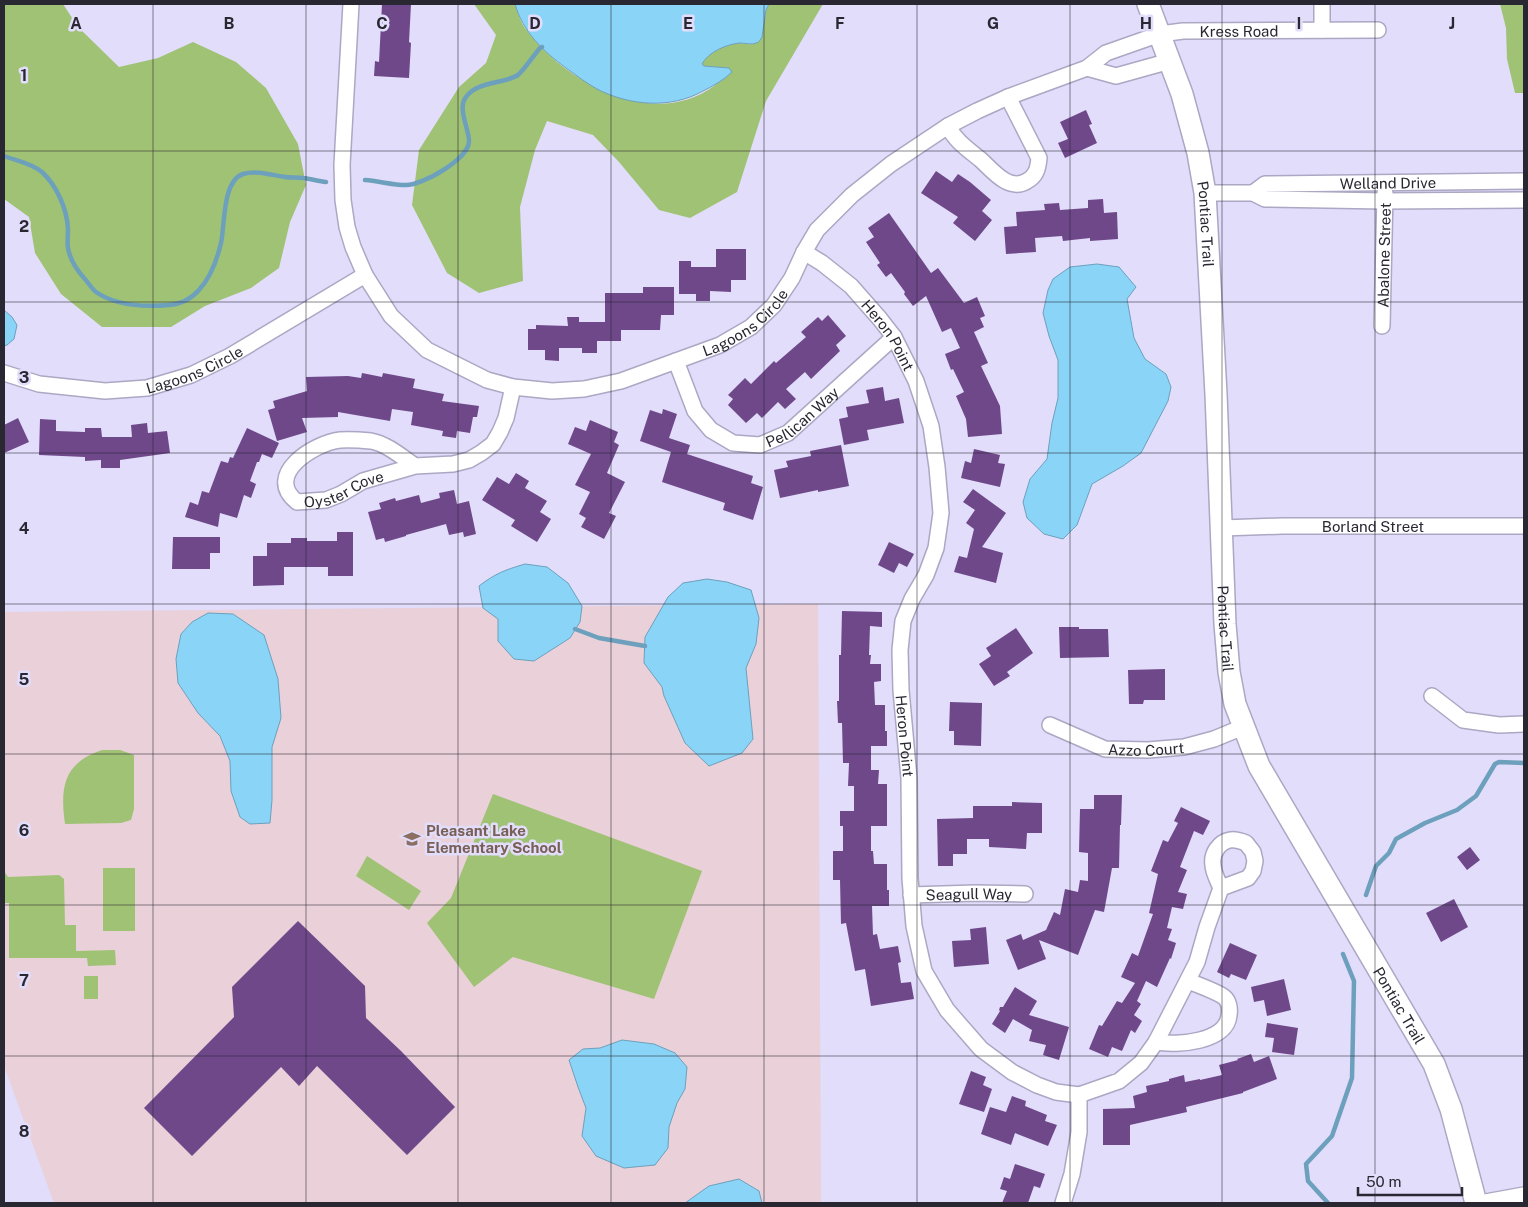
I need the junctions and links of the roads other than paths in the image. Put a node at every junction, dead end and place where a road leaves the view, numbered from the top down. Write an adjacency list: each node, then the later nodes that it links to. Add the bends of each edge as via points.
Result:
1 (350, 4): 18 (street, Lagoons Circle, via 343,200 353,247)
2 (1148, 4): 6 (main road, Pontiac Trail)
3 (1322, 4): 4 (street)
4 (1322, 30): 5 (street, Kress Road); 6 (street, Kress Road)
5 (1378, 30)
6 (1160, 34): 7 (main road, Pontiac Trail); 8 (street, Lagoons Circle, via 1106,53)
7 (1170, 61): 8 (street, via 1116,76); 13 (main road, Pontiac Trail, via 1190,122)
8 (1087, 68): 9 (street, Lagoons Circle)
9 (1008, 97): 10 (street, Lagoons Circle); 10 (street, via 1039,158 1033,178 1022,184 1012,184 996,174 953,136)
10 (948, 126): 17 (street, Lagoons Circle, via 852,195 817,230)
11 (1524, 181): 12 (street, Welland Drive)
12 (1385, 183): 14 (street, Welland Drive, via 1265,184); 16 (street, Abalone Street)
13 (1206, 193): 14 (street, Welland Drive); 26 (main road, Pontiac Trail)
14 (1253, 193): 16 (street, Welland Drive, via 1265,199)
15 (1524, 200): 16 (street, Welland Drive)
16 (1384, 201): 19 (street, Abalone Street)
17 (804, 252): 20 (street, Heron Point, via 851,286); 21 (street, Lagoons Circle, via 774,305 751,327 720,345)
18 (366, 275): 22 (street, Lagoons Circle, via 230,356 191,375 148,388 106,391 38,384); 23 (street, Lagoons Circle, via 391,316 427,350 487,380)
19 (1382, 326)
20 (894, 337): 21 (street, Pellican Way, via 788,433 760,445 733,443 711,430 695,412); 33 (street, Heron Point, via 916,381 931,426 941,513 936,548 903,621 900,650 909,778)
21 (676, 361): 23 (street, Lagoons Circle, via 621,381 584,389 552,391)
22 (4, 373)
23 (514, 387): 24 (street, Oyster Cove, via 506,418 493,444 469,460)
24 (415, 466): 24 (street, Oyster Cove, via 363,481 326,500 297,502 287,491 289,469 297,460 320,446 340,440 374,442)
25 (1524, 526): 26 (street, Borland Street)
26 (1222, 528): 30 (main road, Pontiac Trail, via 1229,672)
27 (1432, 696): 28 (street, via 1462,720 1499,725)
28 (1524, 724)
29 (1050, 725): 30 (street, Azzo Court, via 1105,749 1148,750 1199,743)
30 (1243, 727): 39 (main road, Pontiac Trail, via 1259,766 1434,1064 1452,1109)
31 (1221, 888): 34 (street, Heron Point)
32 (1025, 894): 33 (street, Seagull Way)
33 (911, 895): 36 (street, Heron Point, via 924,971 946,1010 981,1048 1012,1072 1056,1092)
34 (1188, 981): 35 (street, Heron Point); 35 (street, via 1224,997 1230,1012 1225,1028 1210,1037 1189,1043)
35 (1156, 1042): 36 (street, Heron Point, via 1142,1063 1119,1081)
36 (1079, 1095): 38 (street, via 1072,1174)
37 (1524, 1195): 40 (street)
38 (1063, 1203)
39 (1476, 1203)
40 (1480, 1203)

